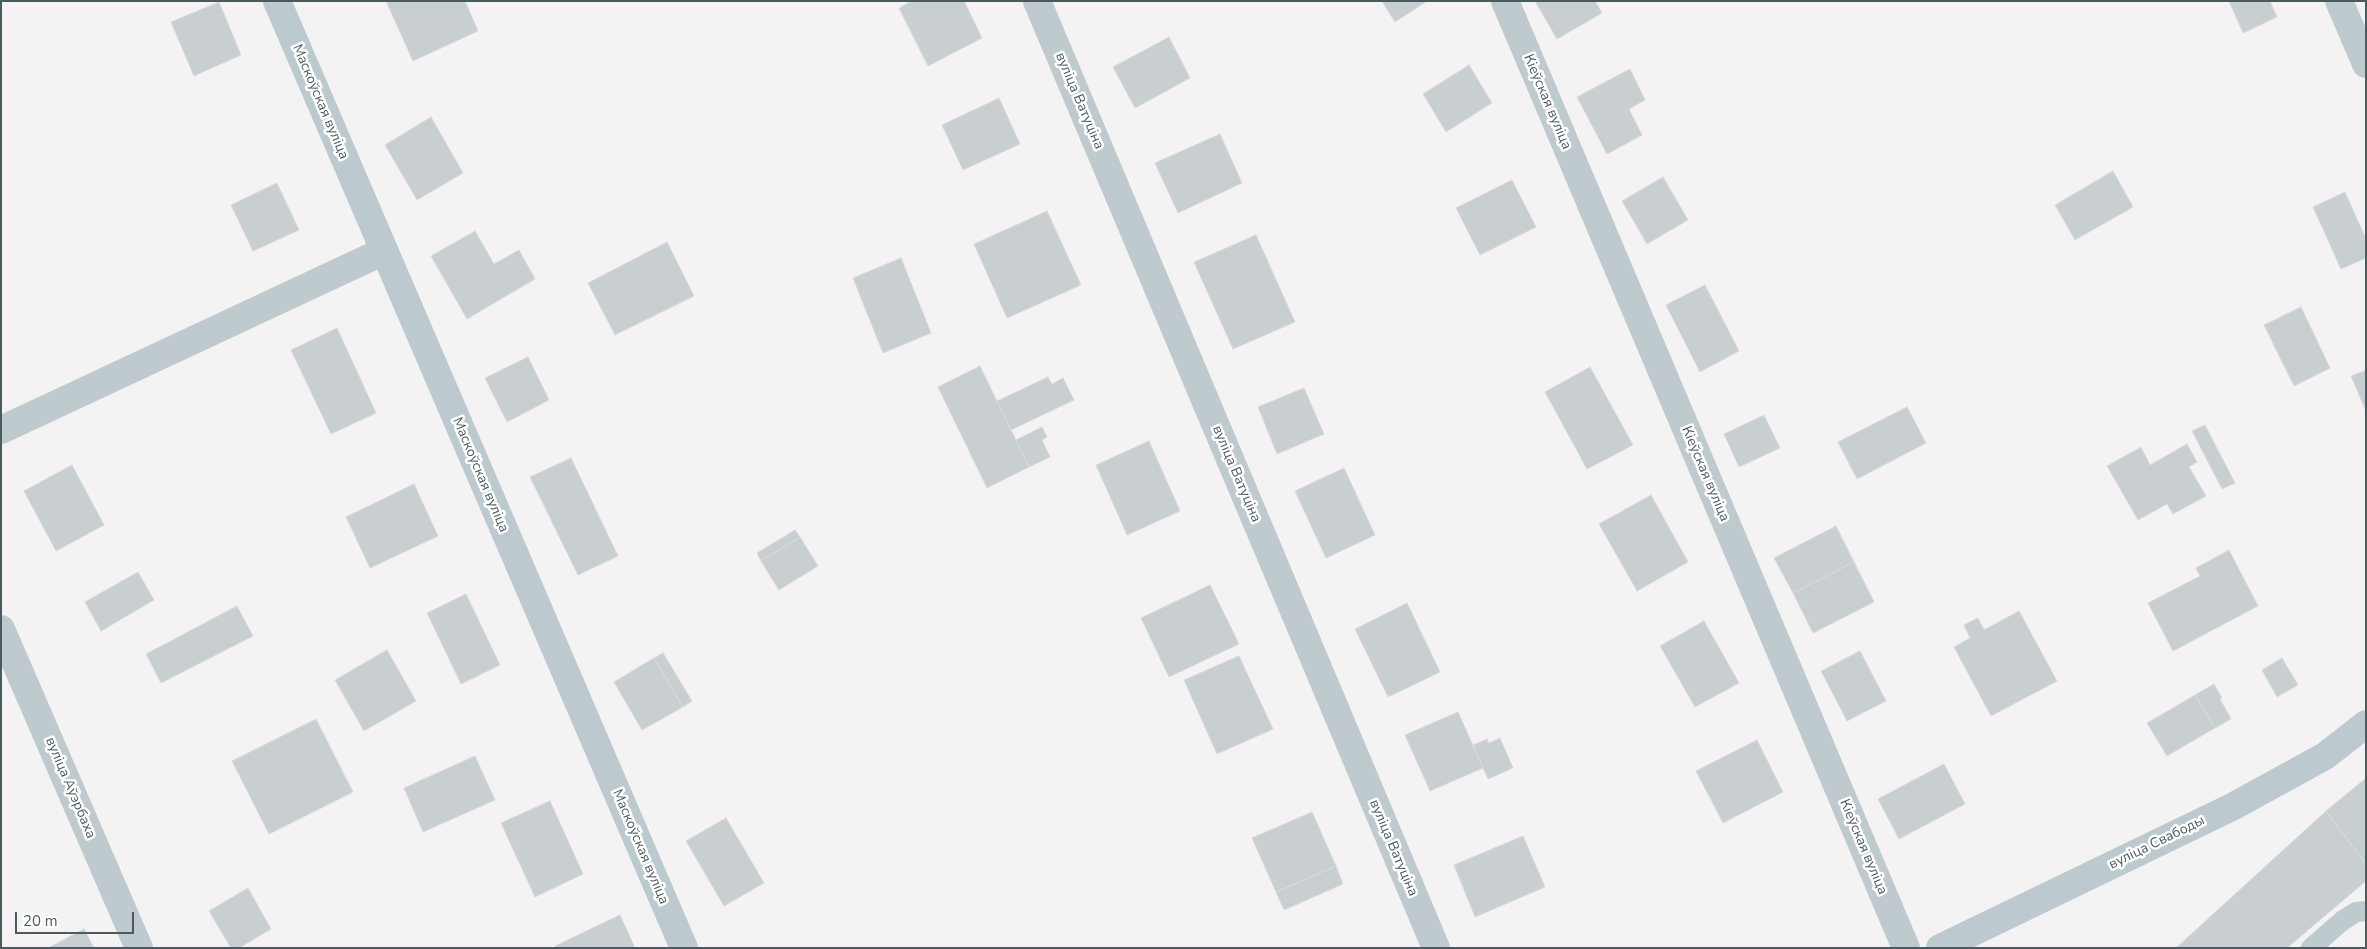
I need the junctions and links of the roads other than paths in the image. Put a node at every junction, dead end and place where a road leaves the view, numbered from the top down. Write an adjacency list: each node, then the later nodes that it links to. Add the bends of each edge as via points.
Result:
1 (277, 1): 6 (street, Маскоўская вуліца)
2 (1036, 1): 13 (street, вуліца Ватуціна)
3 (1504, 1): 14 (street, Кіеўская вуліца)
4 (2339, 1): 5 (street)
5 (2366, 64)
6 (384, 251): 7 (street); 12 (street, Маскоўская вуліца)
7 (1, 430)
8 (1, 629): 11 (street, вуліца Аўэрбаха)
9 (2366, 724): 15 (street, вуліца Свабоды, via 2325,756 2234,806)
10 (2366, 911): 16 (lane, via 2356,912 2342,921)
11 (139, 948)
12 (684, 948)
13 (1436, 948)
14 (1906, 948)
15 (1940, 948)
16 (2311, 948)

